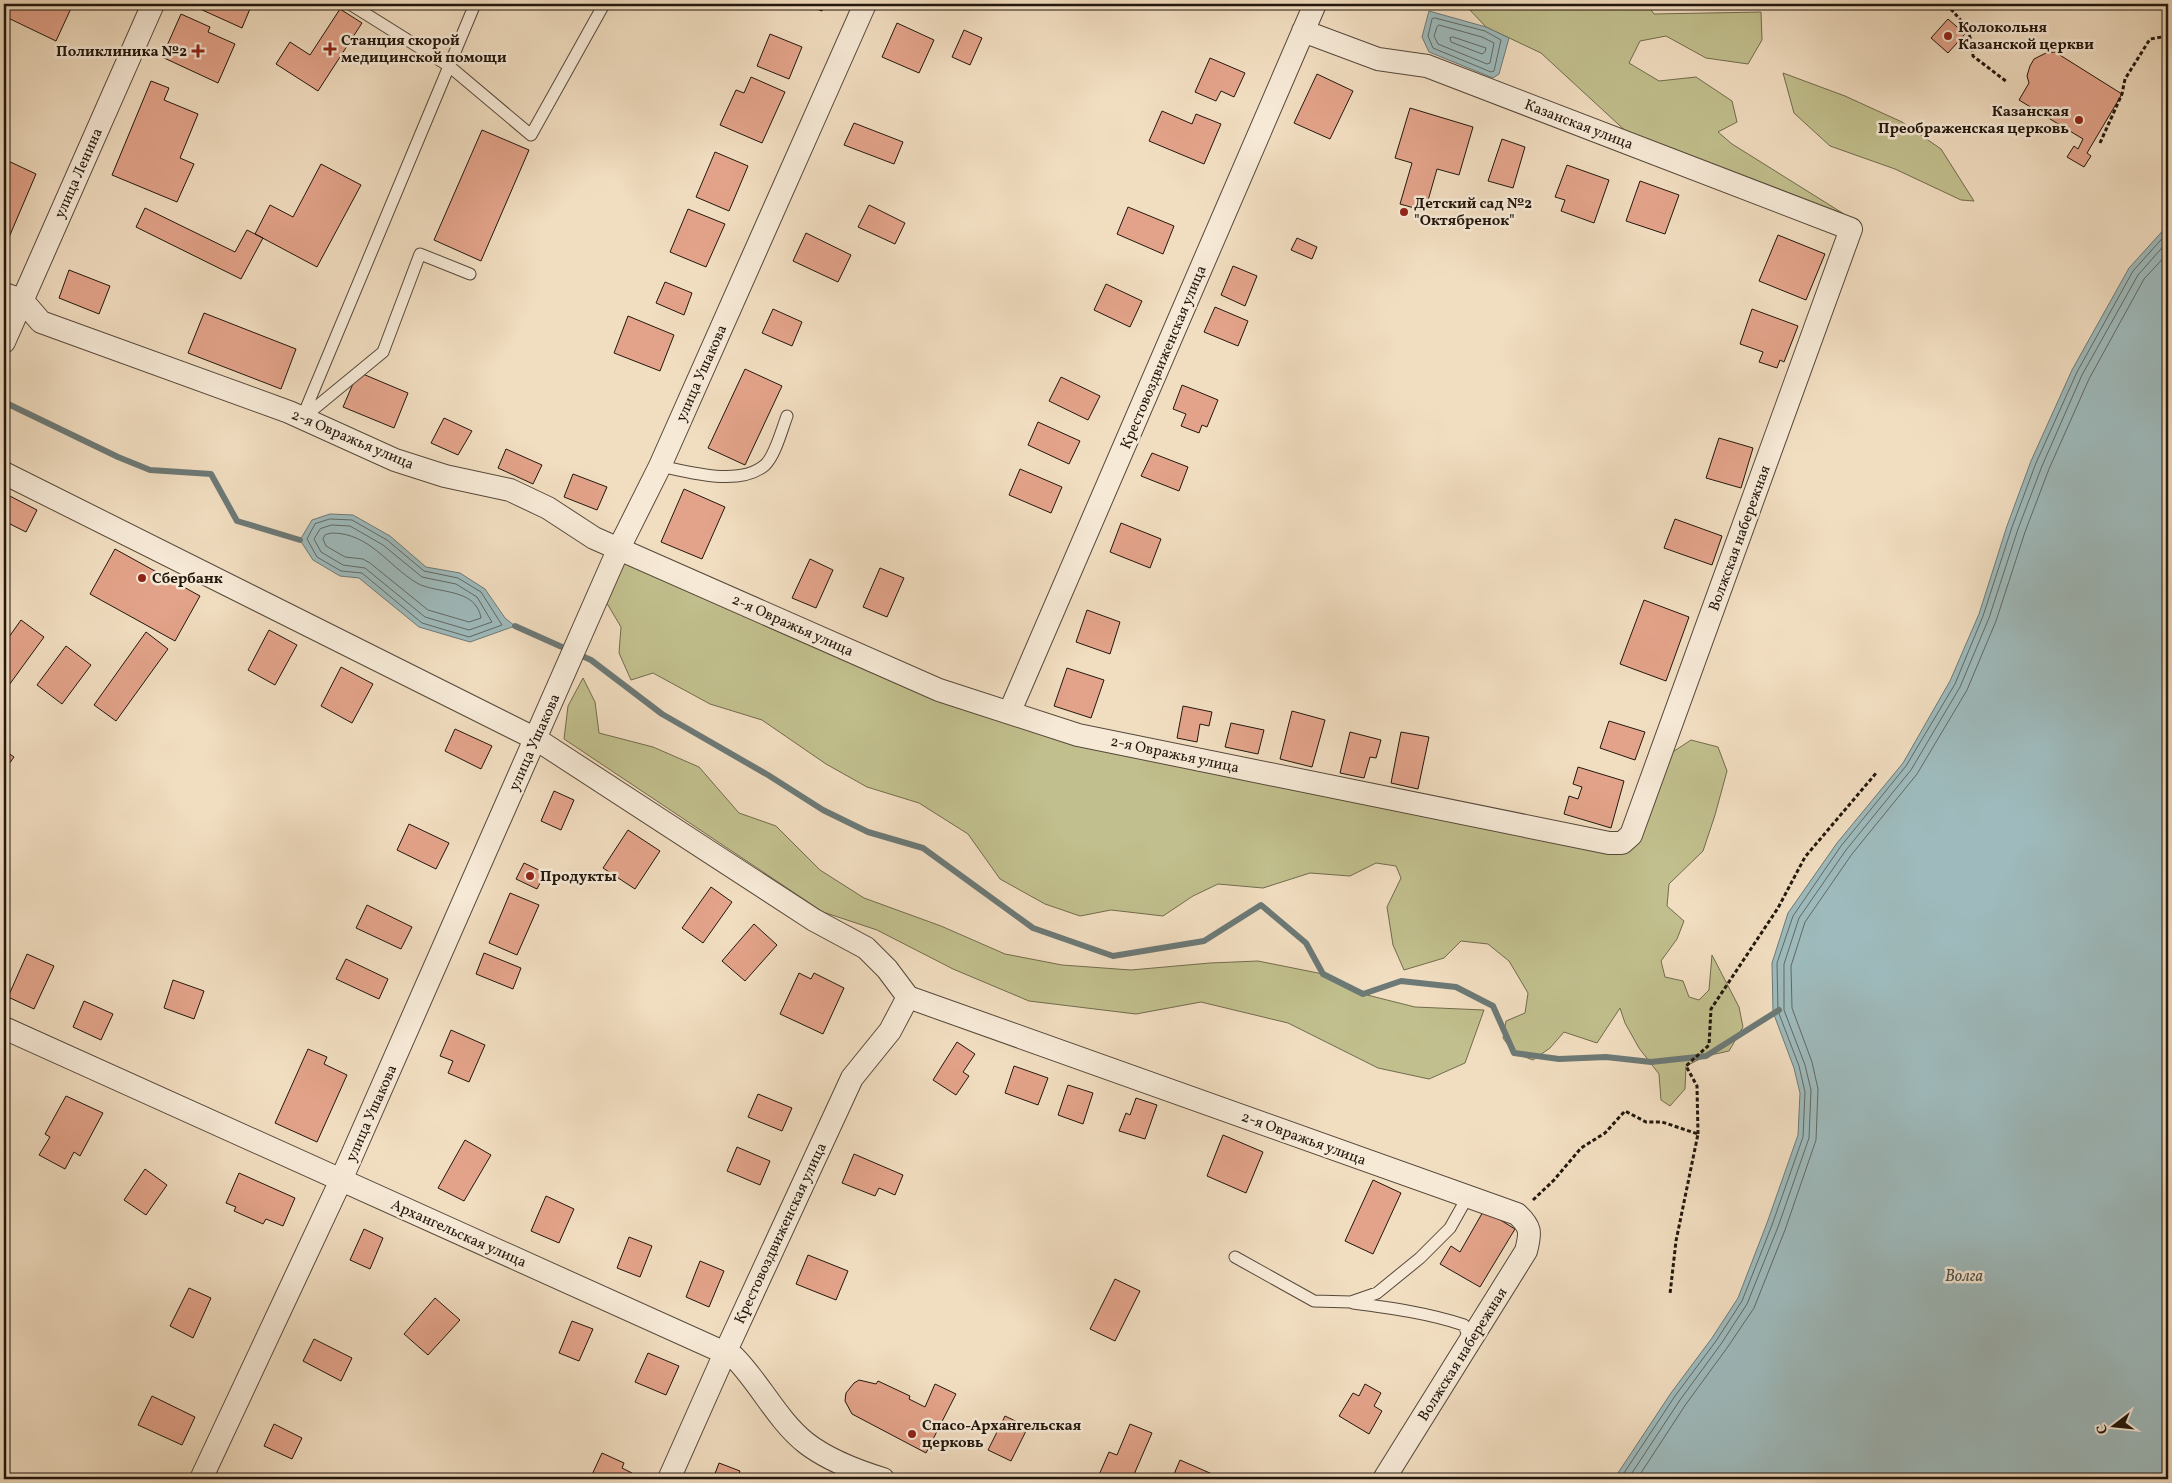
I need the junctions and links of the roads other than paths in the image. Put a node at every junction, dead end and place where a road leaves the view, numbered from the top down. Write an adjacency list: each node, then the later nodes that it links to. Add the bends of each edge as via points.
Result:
1 (153, 4): 11 (street, улица Ленина)
2 (350, 4): 8 (lane)
3 (475, 4): 8 (lane)
4 (603, 4): 8 (lane, via 531,135)
5 (865, 4): 15 (street, улица Ушакова)
6 (1316, 4): 7 (street, Крестовоздвиженская улица)
7 (1303, 32): 9 (street, Казанская улица, via 1378,60 1427,66); 18 (street, Крестовоздвиженская улица)
8 (449, 66): 14 (lane)
9 (1851, 229): 20 (street, Волжская набережная, via 1631,835)
10 (470, 274): 14 (lane, via 420,254 383,352)
11 (13, 297): 12 (street, улица Ленина); 14 (street, 2-я Овражья улица, via 41,322)
12 (4, 342)
13 (787, 416): 15 (lane, via 765,464 753,472 716,476)
14 (302, 418): 17 (street, 2-я Овражья улица, via 395,460 445,476 510,490 548,508 594,538)
15 (660, 466): 17 (street, улица Ушакова)
16 (4, 473): 19 (street)
17 (619, 548): 18 (street, 2-я Овражья улица, via 939,690); 19 (street, улица Ушакова)
18 (1010, 711): 20 (street, 2-я Овражья улица, via 1078,735 1599,841)
19 (536, 739): 21 (street, via 814,920 866,948 887,968); 23 (street, улица Ушакова)
20 (1622, 843)
21 (908, 997): 24 (street, 2-я Овражья улица); 29 (street, Крестовоздвиженская улица, via 890,1031 852,1078)
22 (4, 1028): 23 (street, Архангельская улица)
23 (341, 1180): 29 (street, Архангельская улица); 30 (street, улица Ушакова)
24 (1468, 1196): 25 (street, 2-я Овражья улица); 27 (lane, via 1450,1228 1420,1258 1377,1293)
25 (1523, 1219): 28 (street, Волжская набережная, via 1530,1237 1526,1251)
26 (1235, 1257): 27 (lane, via 1314,1301)
27 (1351, 1302): 28 (lane, via 1464,1325)
28 (1470, 1341): 33 (street, Волжская набережная)
29 (725, 1353): 31 (street, Крестовоздвиженская улица); 32 (street, Архангельская улица, via 744,1367 806,1443 844,1465)
30 (201, 1479)
31 (669, 1479)
32 (883, 1479)
33 (1384, 1479)

